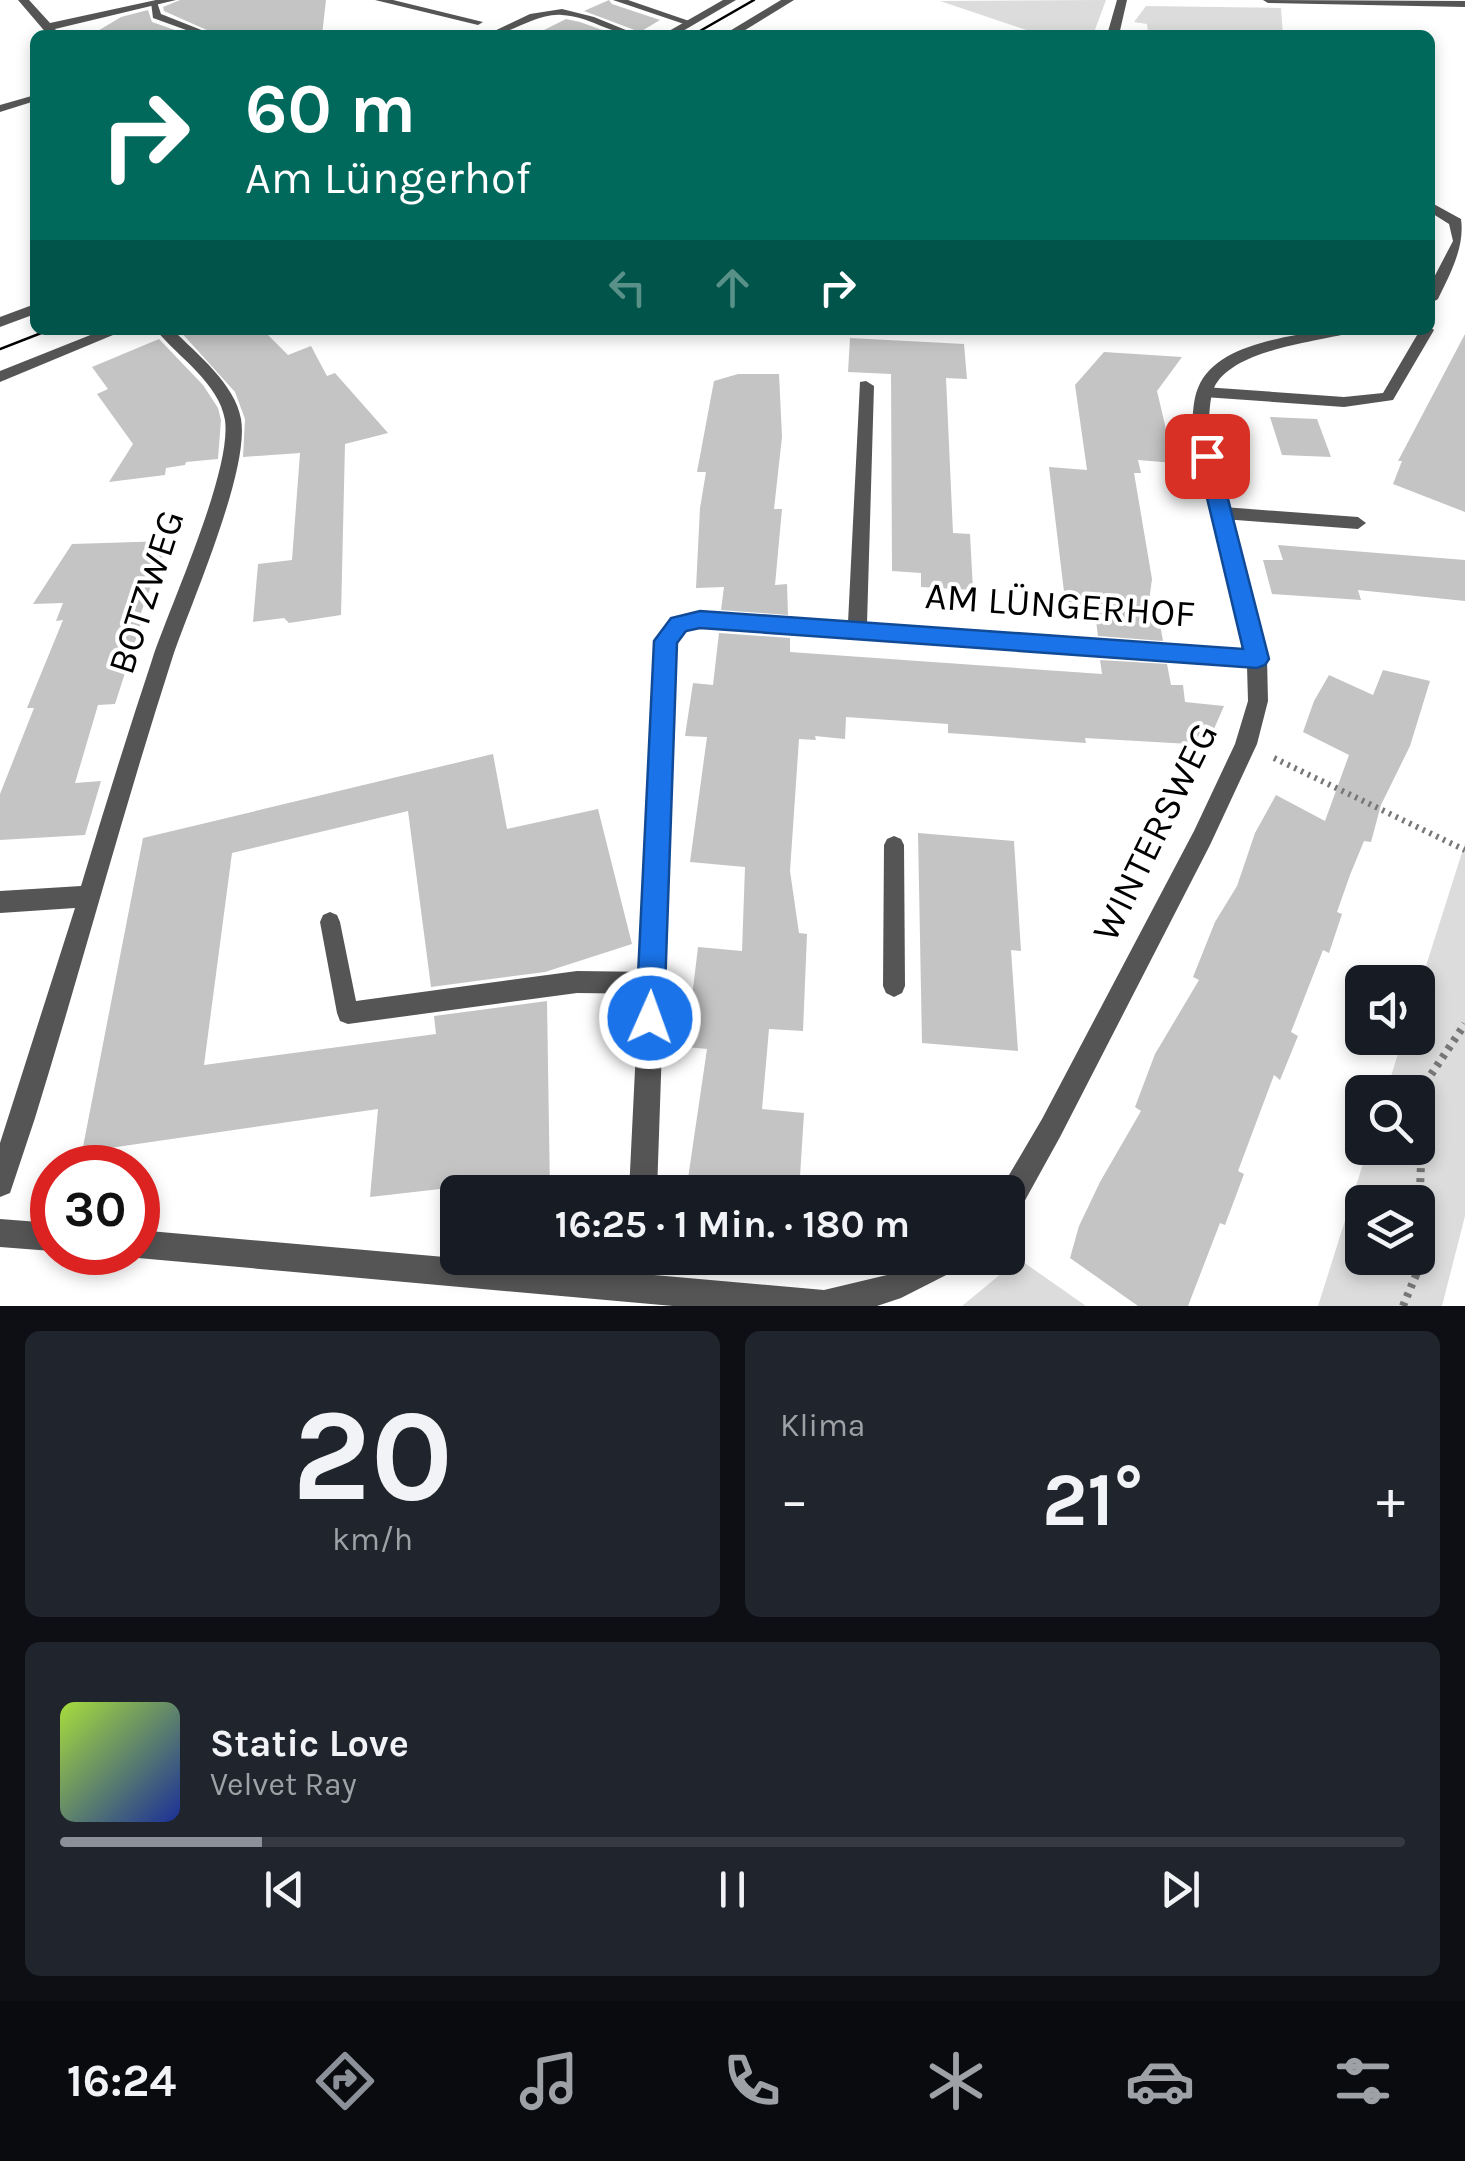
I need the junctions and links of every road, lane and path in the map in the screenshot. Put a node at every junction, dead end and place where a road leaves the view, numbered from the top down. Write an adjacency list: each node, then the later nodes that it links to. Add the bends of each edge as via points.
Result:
1 (23, 0): 13 (street)
2 (171, 0): 9 (street)
3 (380, 0): 11 (lane)
4 (618, 0): 12 (lane)
5 (731, 0): 12 (street)
6 (789, 0): 19 (street)
7 (1122, 0): 20 (street)
8 (1268, 0): 10 (street)
9 (154, 4): 14 (street); 15 (lane, via 156,16)
10 (1465, 4)
11 (478, 22)
12 (690, 23): 18 (street)
13 (50, 30)
14 (55, 30)
15 (195, 30)
16 (501, 30): 17 (lane, via 544,8)
17 (620, 30)
18 (677, 30)
19 (738, 30)
20 (1114, 30)
21 (30, 100): 22 (lane)
22 (0, 109)
23 (1435, 209): 24 (street, via 1456,222 1460,241)
24 (1435, 289)
25 (30, 310): 26 (street)
26 (0, 322)
27 (105, 335): 31 (street)
28 (169, 335): 41 (street, BOTZWEG, via 215,386 232,420 229,460)
29 (1324, 335): 33 (street, via 1241,356 1212,376)
30 (1423, 335): 33 (lane, via 1388,397 1370,402)
31 (0, 377)
32 (866, 386): 36 (street)
33 (1204, 392): 34 (street, WINTERSWEG, via 1200,426)
34 (1223, 513): 35 (lane); 37 (street, WINTERSWEG)
35 (1358, 523)
36 (857, 632): 37 (street, AM LÜNGERHOF); 44 (street, AM LÜNGERHOF, via 700,620 678,624 666,641)
37 (1257, 659): 38 (street, WINTERSWEG, via 1258,701)
38 (1246, 744): 40 (path); 48 (street, WINTERSWEG)
39 (894, 845): 45 (lane)
40 (1465, 850)
41 (90, 896): 42 (street); 49 (street, BOTZWEG)
42 (0, 902)
43 (330, 922): 44 (lane, via 348,1013 577,982)
44 (652, 983): 47 (street, AM LÜNGERHOF)
45 (894, 986)
46 (1465, 1024): 50 (path, via 1424,1086)
47 (644, 1175)
48 (1024, 1175)
49 (0, 1182)
50 (1420, 1185)
51 (0, 1233): 52 (street)
52 (30, 1235)
53 (160, 1246): 57 (street)
54 (640, 1275): 57 (street)
55 (917, 1275): 58 (street, via 824,1305)
56 (1416, 1275): 59 (path)
57 (640, 1288): 58 (street)
58 (715, 1302)
59 (1402, 1306)

